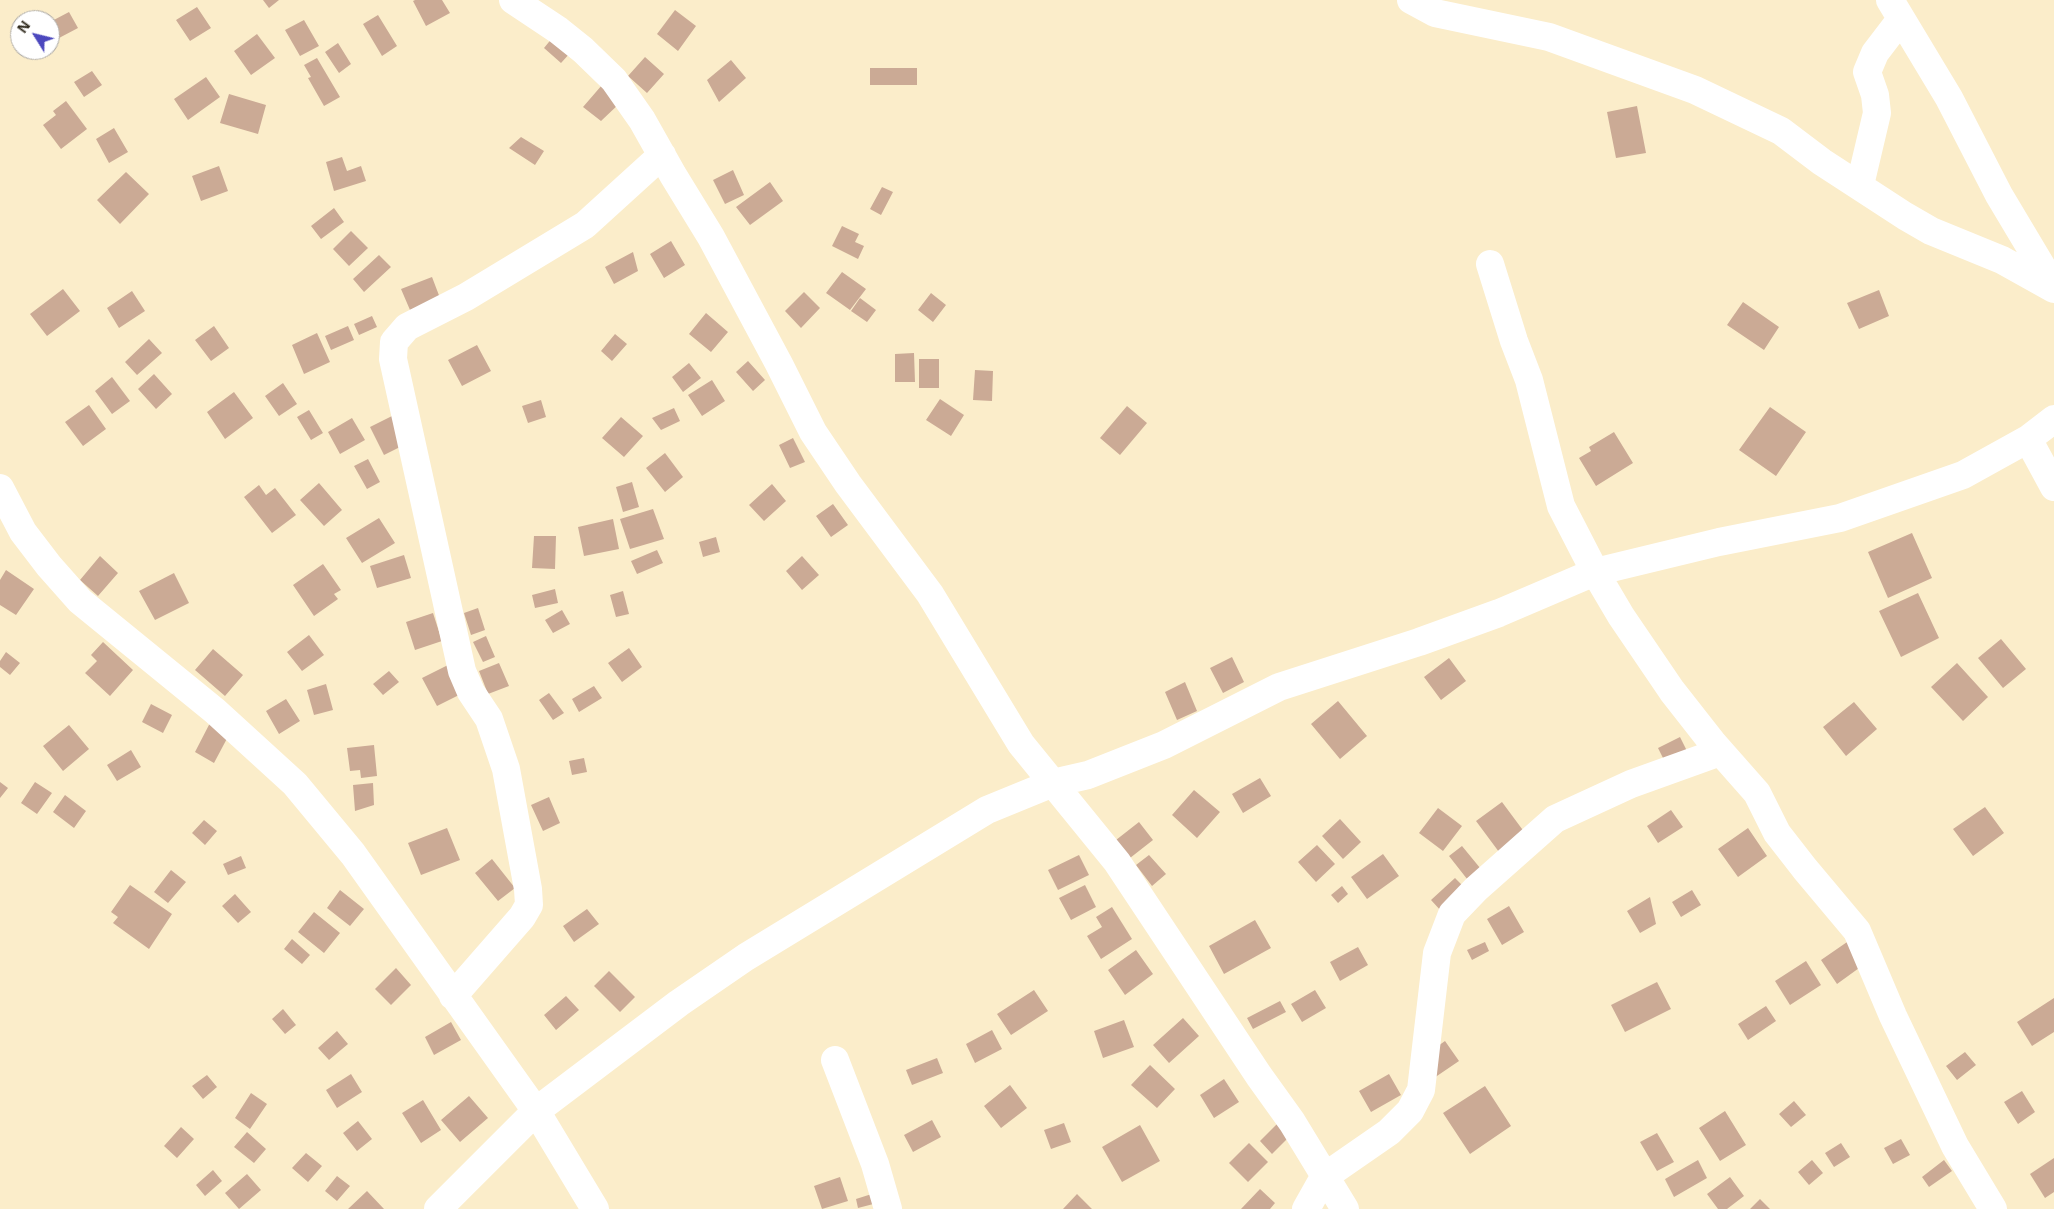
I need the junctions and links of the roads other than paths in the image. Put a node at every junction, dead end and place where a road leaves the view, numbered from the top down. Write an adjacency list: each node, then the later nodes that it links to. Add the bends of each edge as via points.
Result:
1 (512, 0): 4 (street, via 558,30 614,80)
2 (1411, 0): 5 (street, via 1435,13 1548,37 1695,90 1781,131)
3 (1896, 10): 5 (street, via 1867,72 1877,113); 7 (street, via 1949,98 1998,195)
4 (662, 155): 14 (street, via 715,245 812,432 930,594 1021,744); 15 (street, via 584,225 466,297 407,327 394,342 393,359 462,671 471,692 489,718 506,769 528,889 529,905 522,917)
5 (1860, 185): 7 (street, via 1931,231 2002,260)
6 (1490, 264): 12 (street, via 1529,380 1560,506)
7 (2054, 288)
8 (2054, 419): 9 (street)
9 (2028, 439): 10 (street); 12 (street, via 1963,475 1840,518 1719,542)
10 (2054, 487)
11 (0, 488): 15 (street, via 23,532 80,601 215,712 295,784 353,854)
12 (1595, 572): 13 (street, via 1672,691); 14 (street, via 1481,620 1279,687 1164,745 1088,775)
13 (1720, 752): 18 (street, via 1631,784 1555,819 1452,914 1437,953 1421,1090 1410,1111 1389,1132); 24 (street, via 1757,793 1777,833 1857,931 1892,1016 1947,1129)
14 (1053, 783): 17 (street, via 987,810 746,957 671,1008); 18 (street, via 1117,862 1292,1122)
15 (452, 996): 17 (street)
16 (835, 1060): 21 (street, via 875,1164)
17 (536, 1111): 19 (street); 20 (street)
18 (1324, 1177): 22 (street); 23 (street)
19 (438, 1209)
20 (595, 1209)
21 (888, 1209)
22 (1306, 1209)
23 (1345, 1209)
24 (1993, 1209)

